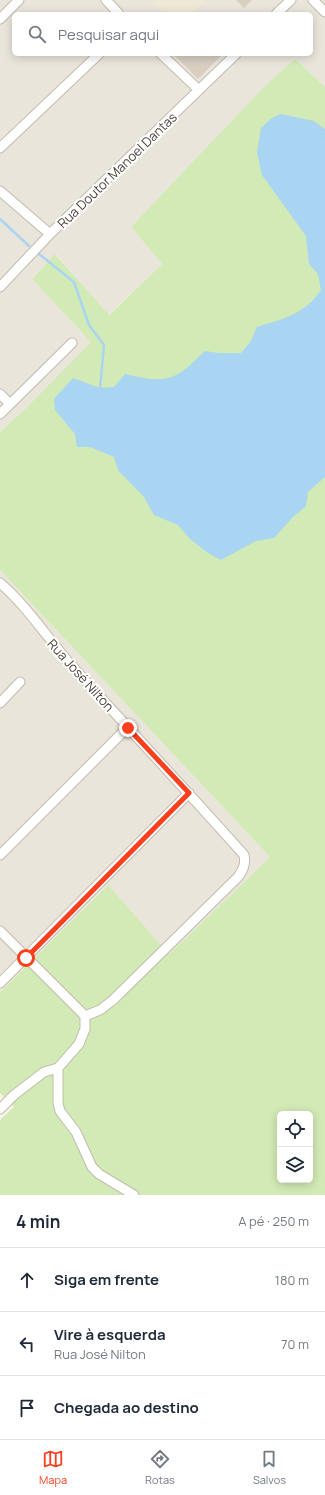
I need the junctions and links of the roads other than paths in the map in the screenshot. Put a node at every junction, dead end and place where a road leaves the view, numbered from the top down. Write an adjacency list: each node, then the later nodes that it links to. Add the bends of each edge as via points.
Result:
1 (19, 0): 8 (street)
2 (106, 0): 5 (street)
3 (291, 0): 6 (street)
4 (313, 0): 7 (street)
5 (118, 12)
6 (278, 12)
7 (325, 12)
8 (0, 19)
9 (97, 56): 13 (street)
10 (163, 56): 12 (street)
11 (234, 56): 12 (street, Rua Doutor Manoel Dantas)
12 (199, 90): 15 (street, Rua Doutor Manoel Dantas)
13 (0, 148)
14 (0, 191): 15 (street)
15 (50, 234): 16 (street, Rua Doutor Manoel Dantas)
16 (0, 288)
17 (72, 343): 19 (street)
18 (0, 394): 19 (street)
19 (10, 404): 20 (street)
20 (0, 414)
21 (0, 583): 24 (street, Rua José Nilton)
22 (20, 682): 23 (street)
23 (0, 703)
24 (128, 728): 25 (street, Rua José Nilton); 26 (street)
25 (189, 793): 28 (street); 30 (street, Rua José Nilton, via 244,855 243,871 113,1000 100,1010)
26 (0, 854)
27 (0, 931): 28 (street)
28 (26, 958): 29 (street); 30 (street)
29 (0, 983)
30 (85, 1016): 31 (street, via 85,1029 78,1044)
31 (58, 1068): 32 (street, via 44,1072); 33 (street, via 60,1111 76,1132 92,1167)
32 (0, 1109)
33 (134, 1195)

